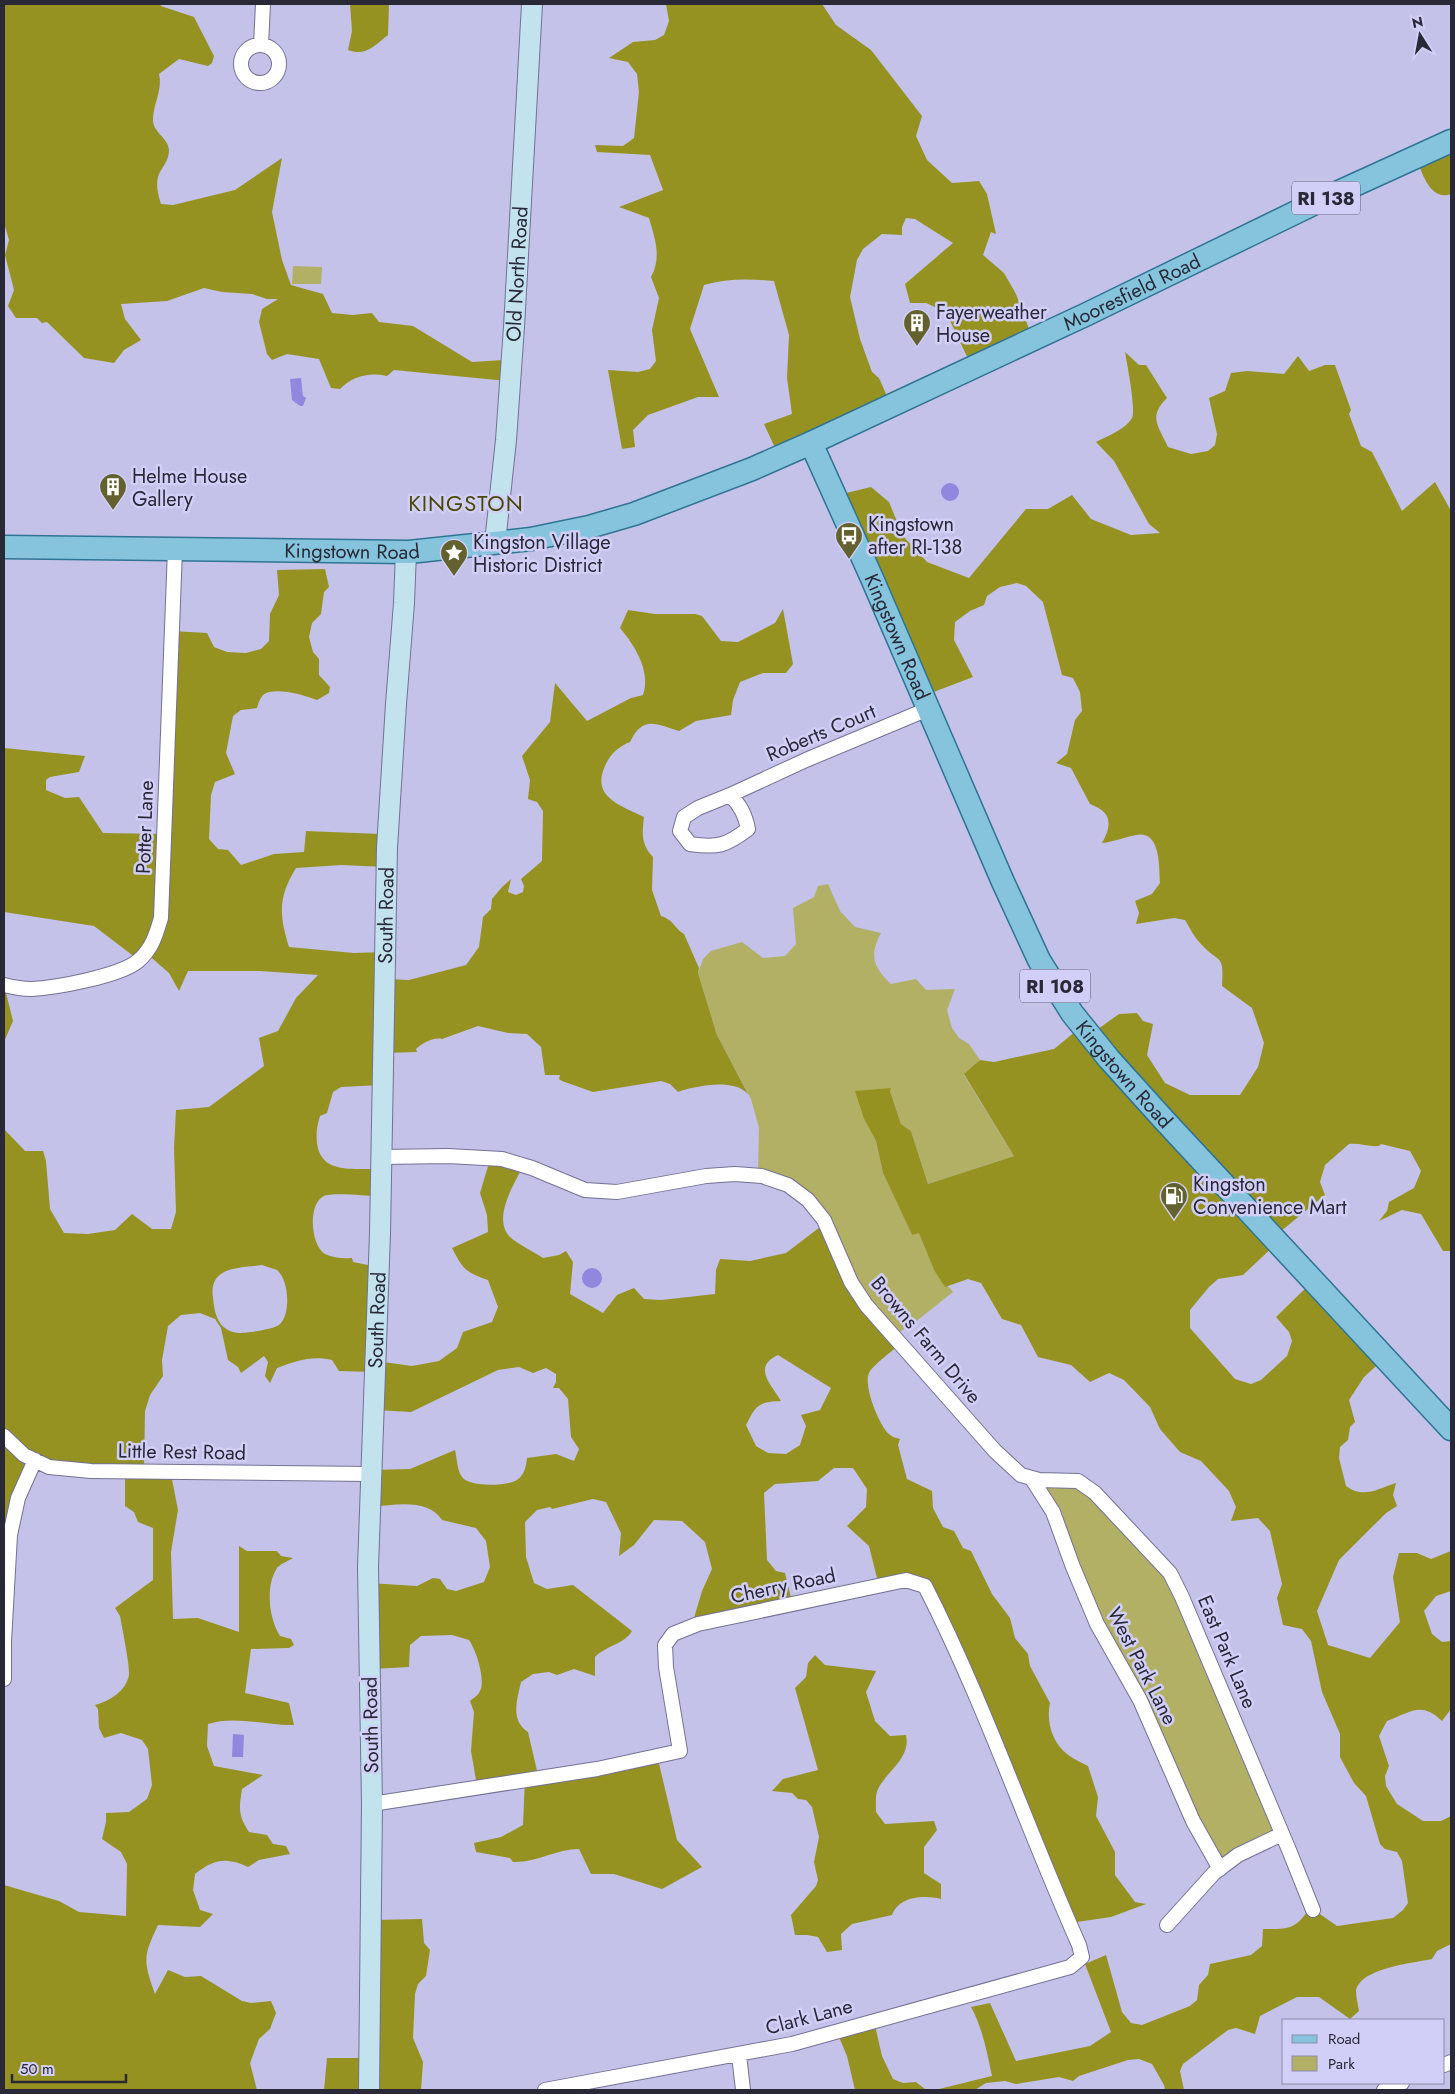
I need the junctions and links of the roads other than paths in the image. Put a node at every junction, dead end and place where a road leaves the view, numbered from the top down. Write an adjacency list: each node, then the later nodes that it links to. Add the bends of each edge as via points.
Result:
1 (263, 4): 3 (street)
2 (532, 4): 6 (street, Old North Road, via 514,326)
3 (262, 45)
4 (1451, 141): 5 (main road, Mooresfield Road / RI 138)
5 (811, 443): 6 (main road, Kingstown Road / RI 138, via 634,514 532,539); 10 (main road, Kingstown Road / RI 108)
6 (495, 543): 9 (main road, Kingstown Road / RI 138)
7 (4, 547): 8 (main road, Kingstown Road / RI 138)
8 (176, 549): 9 (main road, Kingstown Road / RI 138); 12 (street, Potter Lane, via 161,918 153,944 139,961 123,971 30,989)
9 (406, 552): 13 (street, South Road, via 387,848)
10 (928, 709): 11 (street, Roberts Court); 14 (main road, Kingstown Road / RI 108, via 1039,960 1072,1013 1159,1114)
11 (730, 795): 11 (street, Roberts Court, via 684,817 680,831 690,844 713,847 735,839 748,829 746,816)
12 (4, 986)
13 (382, 1157): 17 (street, South Road); 18 (street, Browns Farm Drive, via 502,1159 585,1190 617,1192 735,1174 762,1176 788,1185 808,1200 824,1220 851,1282 866,1305 995,1451 1021,1475)
14 (1451, 1429)
15 (4, 1436): 16 (street, Little Rest Road, via 24,1456)
16 (35, 1460): 17 (street, Little Rest Road, via 48,1466 91,1471); 19 (street, via 18,1498 10,1535)
17 (370, 1474): 21 (street, South Road, via 368,1567)
18 (1032, 1479): 22 (street, East Park Lane, via 1078,1480 1095,1493 1170,1573); 23 (street, West Park Lane, via 1053,1512 1097,1624 1140,1700 1193,1821)
19 (4, 1641): 20 (street)
20 (4, 1679)
21 (372, 1804): 26 (street, Cherry Road, via 680,1752 666,1667 665,1645 673,1634 698,1624 906,1580 925,1586 944,1624 1079,1945 1082,1957); 29 (street, South Road)
22 (1282, 1834): 23 (street, via 1238,1855); 24 (street, East Park Lane)
23 (1220, 1869): 25 (street)
24 (1313, 1910)
25 (1167, 1925)
26 (1076, 1961): 27 (street, Clark Lane, via 1070,1968 792,2044)
27 (738, 2055): 30 (street, Clark Lane); 31 (street)
28 (1399, 2084): 32 (street)
29 (369, 2090)
30 (545, 2090)
31 (743, 2090)
32 (1384, 2090)

